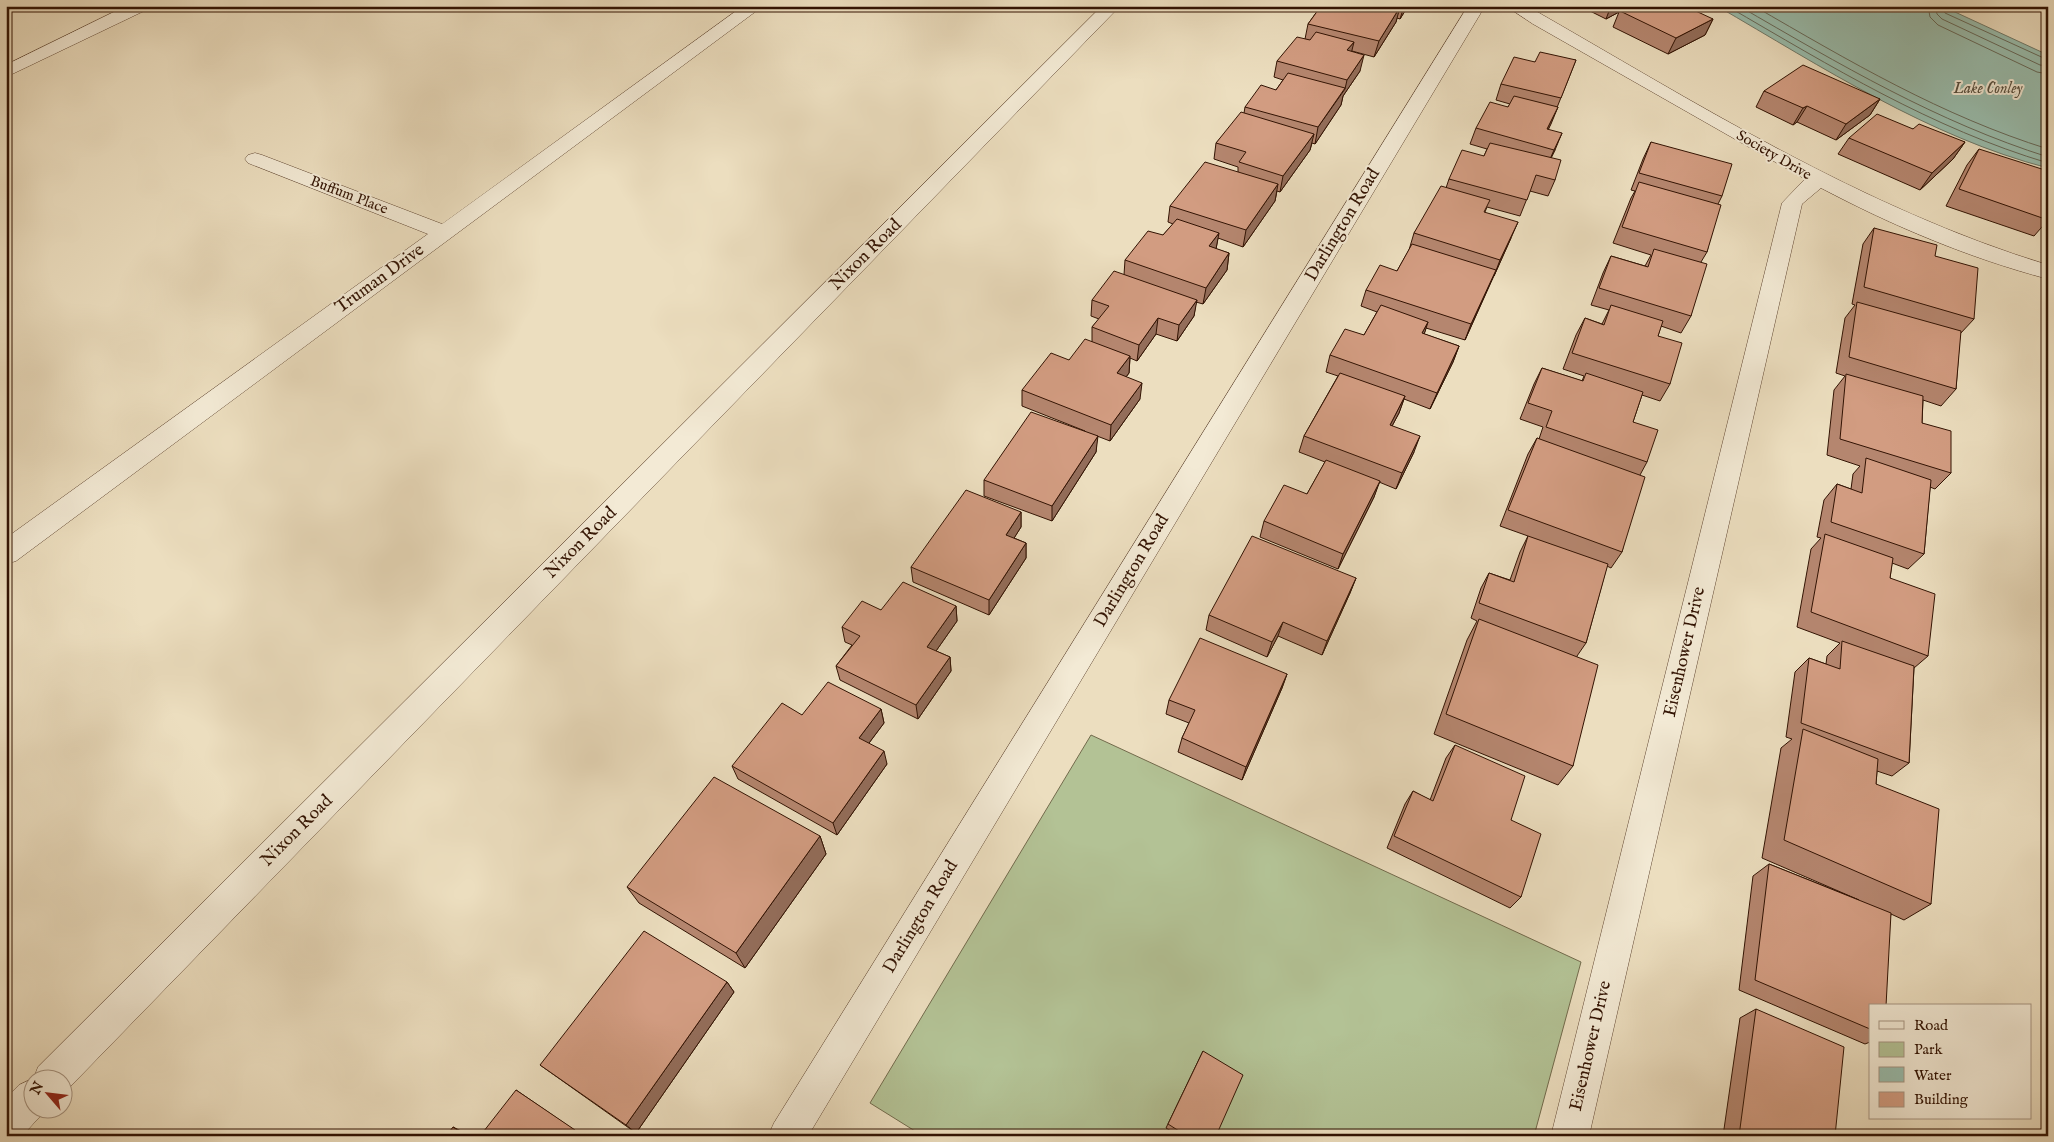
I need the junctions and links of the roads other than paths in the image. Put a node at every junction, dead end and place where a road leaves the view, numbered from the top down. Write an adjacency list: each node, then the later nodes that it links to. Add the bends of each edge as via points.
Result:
1 (140, 6): 6 (street)
2 (755, 6): 9 (street, Truman Drive)
3 (1112, 6): 12 (street, Nixon Road)
4 (1477, 6): 15 (street, Darlington Road)
5 (1514, 6): 8 (street, Society Drive)
6 (6, 72)
7 (255, 159): 9 (street, Buffum Place)
8 (1818, 180): 10 (street, Society Drive, via 1955,243); 16 (street, Eisenhower Drive, via 1792,203)
9 (444, 232): 11 (street, Truman Drive)
10 (2048, 272)
11 (6, 553)
12 (61, 1070)
13 (22, 1108): 14 (street)
14 (6, 1125)
15 (787, 1136)
16 (1570, 1136)

